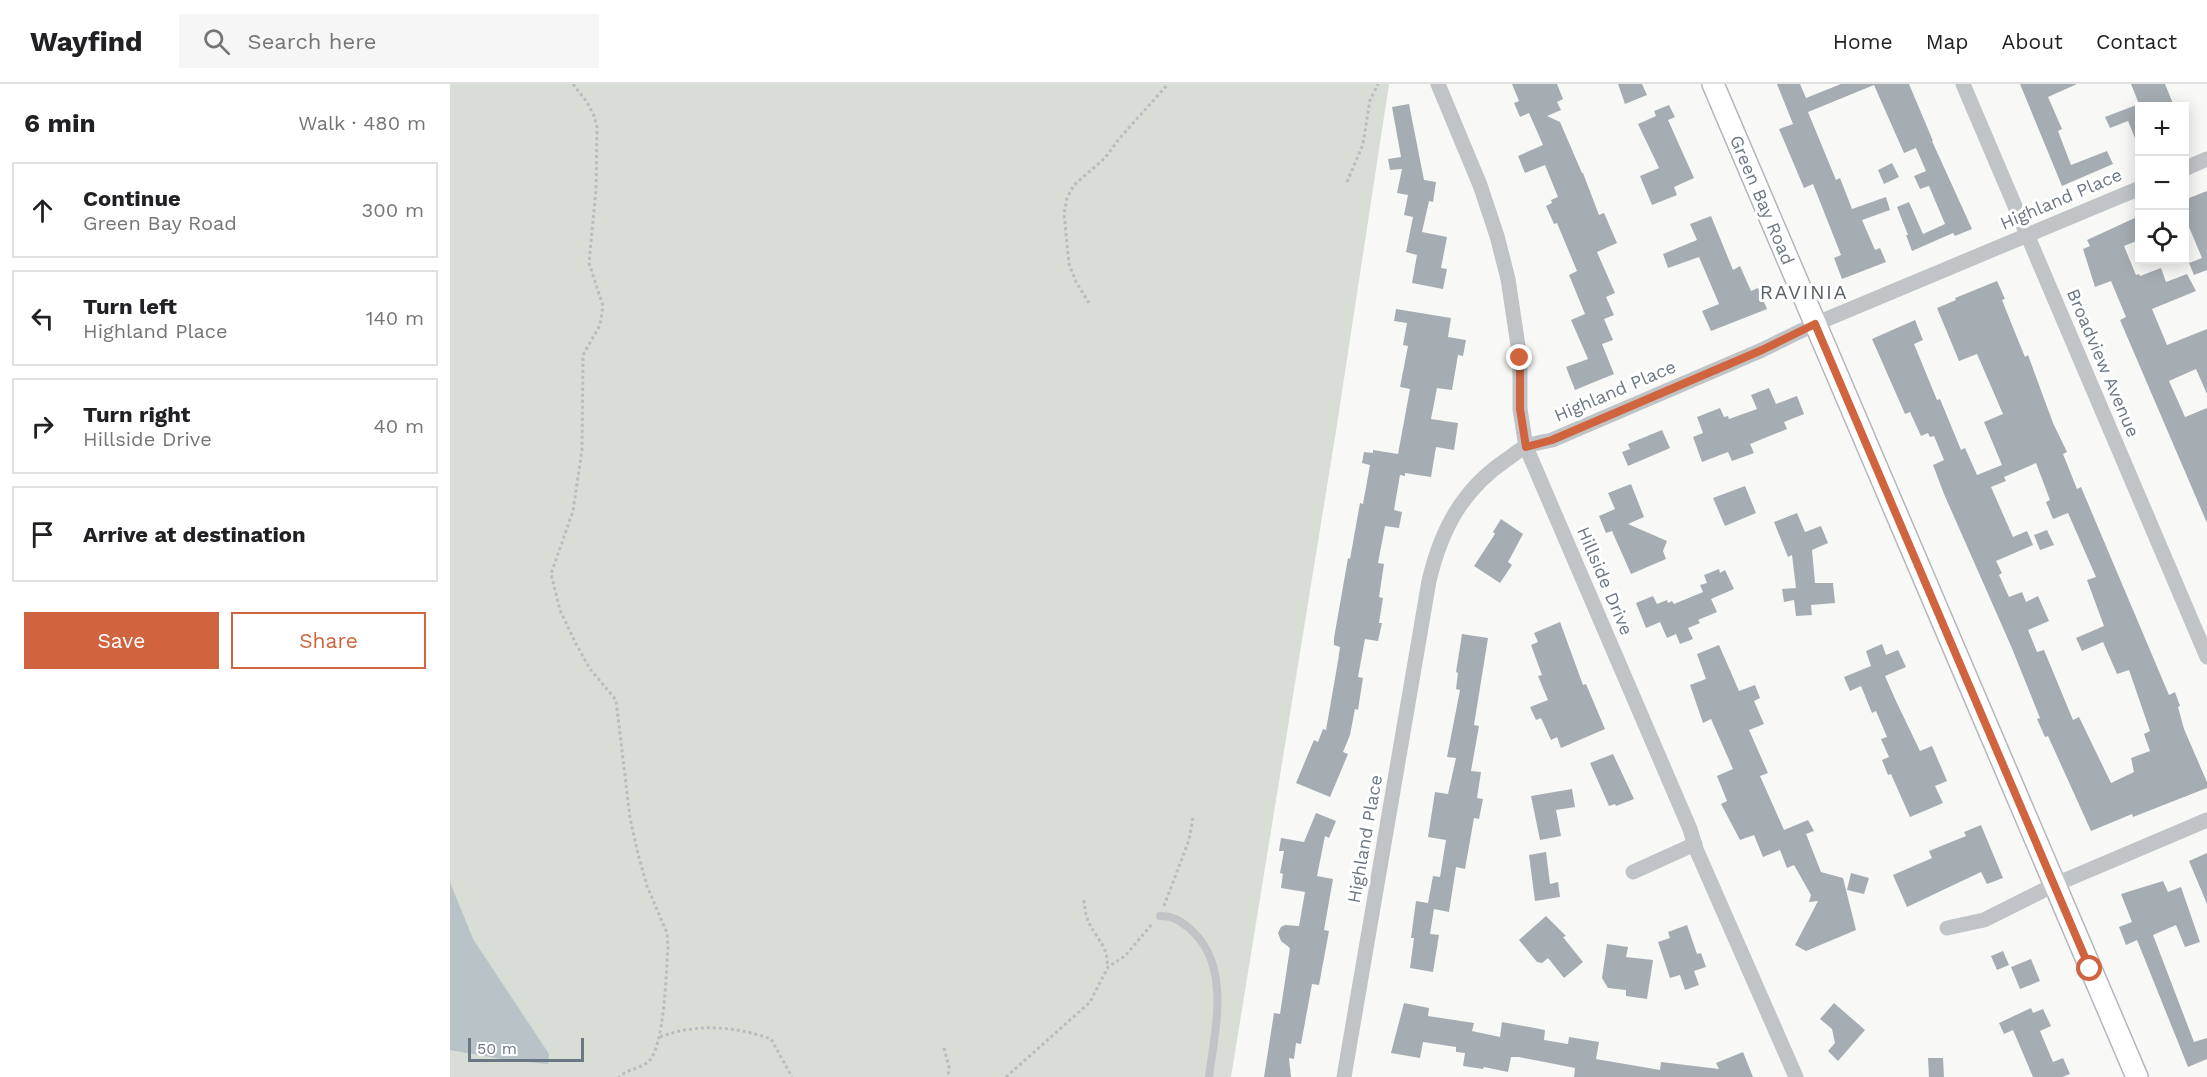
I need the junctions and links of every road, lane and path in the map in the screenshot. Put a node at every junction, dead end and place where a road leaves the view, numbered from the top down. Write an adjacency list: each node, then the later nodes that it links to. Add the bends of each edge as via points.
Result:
1 (573, 84): 25 (path, via 587,102 597,127 590,263 603,306 600,325 583,355 582,450 575,501 551,574 560,610 575,642 590,669 616,700 630,818 647,886 667,933)
2 (1168, 84): 12 (path, via 1105,158 1074,185 1067,198 1064,214 1069,264)
3 (1378, 84): 9 (path, via 1370,100 1363,144)
4 (1438, 84): 14 (street, Hillside Drive, via 1480,185 1508,279 1520,358 1520,409)
5 (1713, 84): 13 (main road, Green Bay Road)
6 (1963, 84): 11 (street, Broadview Avenue)
7 (2207, 159): 8 (street)
8 (2189, 167)
9 (1347, 182)
10 (2135, 190): 11 (street, Highland Place)
11 (2027, 235): 13 (street, Highland Place); 15 (street, Broadview Avenue)
12 (1089, 303)
13 (1815, 324): 14 (street, Highland Place, via 1552,440); 20 (main road, Green Bay Road)
14 (1526, 447): 18 (street, Hillside Drive); 32 (street, Highland Place, via 1490,471 1472,490 1452,515 1435,554)
15 (2207, 657)
16 (1193, 817): 22 (path, via 1189,840)
17 (2207, 820): 20 (street)
18 (1695, 844): 19 (street); 33 (street, Hillside Drive)
19 (1633, 872)
20 (2055, 885): 23 (street, via 1984,920); 34 (main road, Green Bay Road)
21 (1084, 900): 24 (path, via 1087,919 1103,947)
22 (1160, 916): 24 (path, via 1125,956); 31 (lane, via 1178,919 1195,933 1208,950 1216,972 1215,1034)
23 (1947, 928)
24 (1108, 967): 30 (path, via 1090,1002)
25 (660, 1037): 27 (path, via 649,1062); 28 (path, via 680,1029 702,1027 759,1035 771,1039)
26 (944, 1048): 29 (path)
27 (620, 1077)
28 (792, 1077)
29 (948, 1077)
30 (1006, 1077)
31 (1209, 1077)
32 (1344, 1077)
33 (1796, 1077)
34 (2137, 1077)

